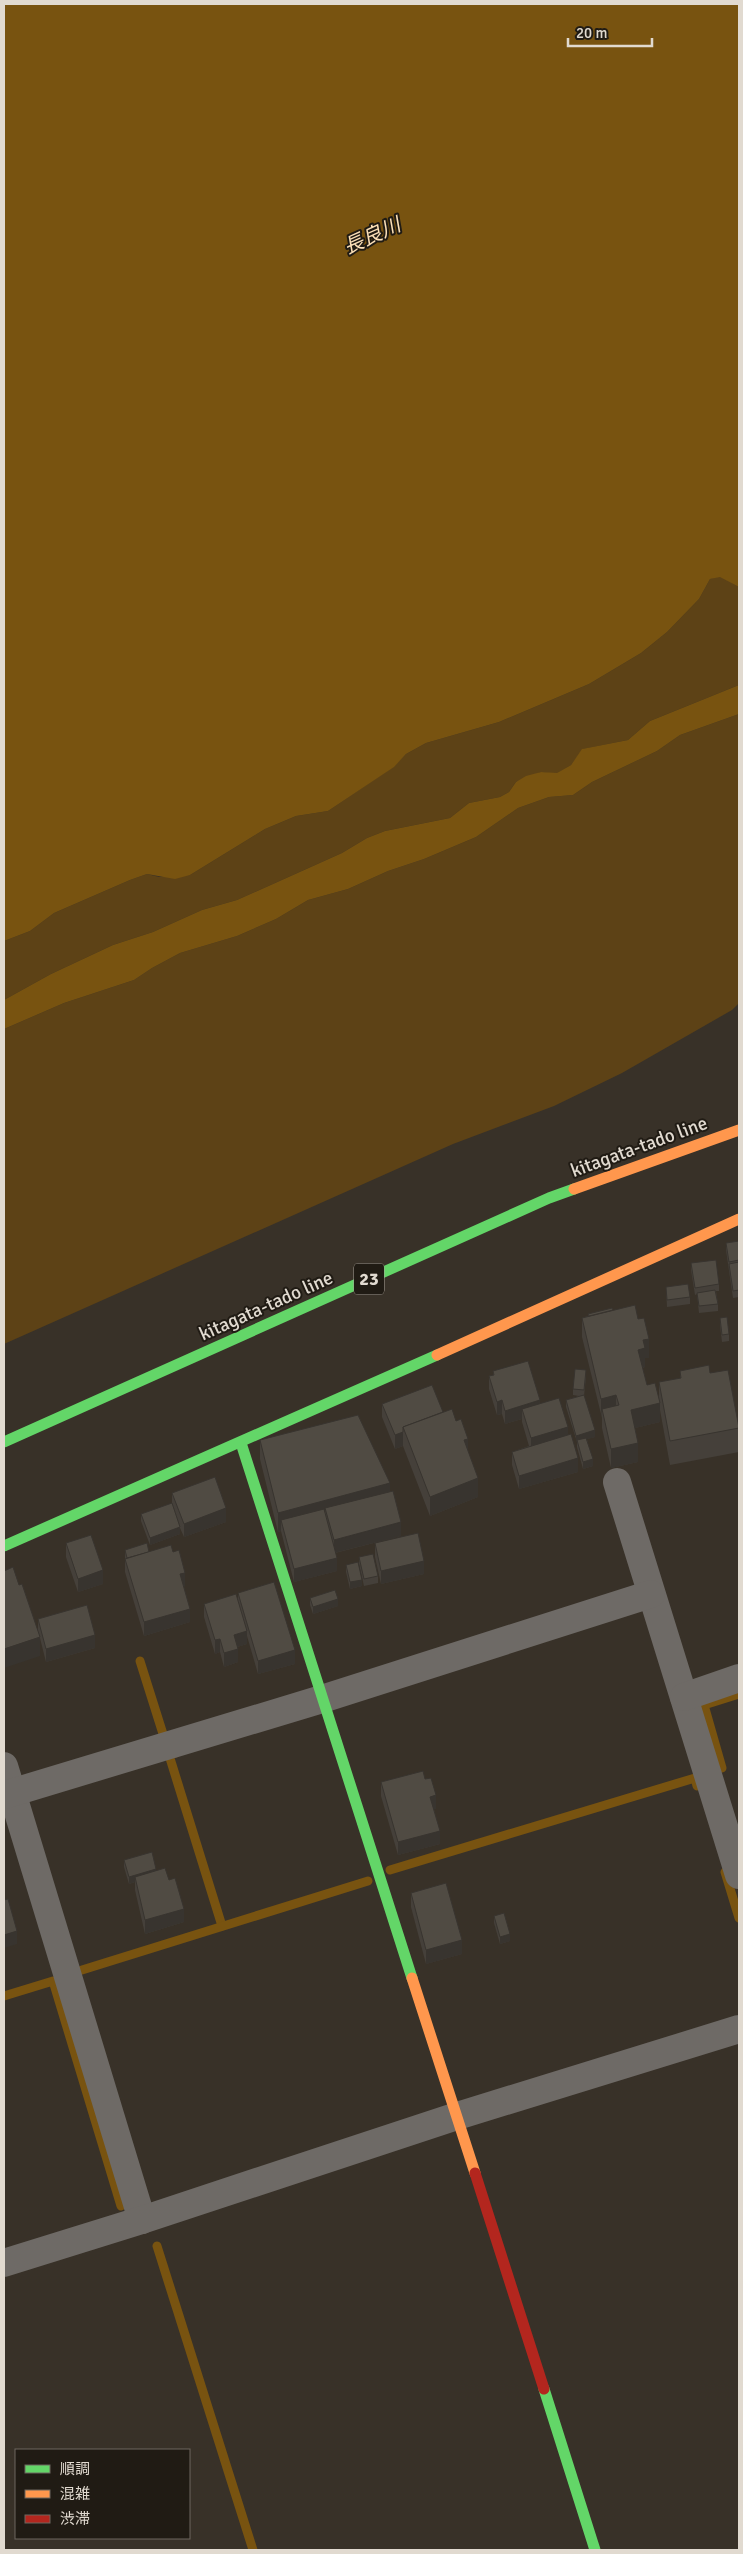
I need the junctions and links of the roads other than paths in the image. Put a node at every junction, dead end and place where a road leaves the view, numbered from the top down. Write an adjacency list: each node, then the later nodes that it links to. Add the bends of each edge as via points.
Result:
1 (739, 1130): 3 (street, kitagata-tado line / 23, via 549,1198)
2 (739, 1220): 4 (street)
3 (4, 1442)
4 (241, 1443): 6 (street); 10 (street)
5 (617, 1482): 7 (street)
6 (4, 1546)
7 (651, 1594): 9 (street); 10 (street)
8 (739, 1678): 9 (street)
9 (684, 1697): 13 (street)
10 (322, 1699): 12 (street); 15 (street)
11 (4, 1766): 12 (street)
12 (8, 1794): 16 (street)
13 (739, 1875)
14 (739, 2029): 15 (street)
15 (454, 2117): 16 (street); 18 (street)
16 (142, 2220): 17 (street)
17 (4, 2263)
18 (595, 2550)

